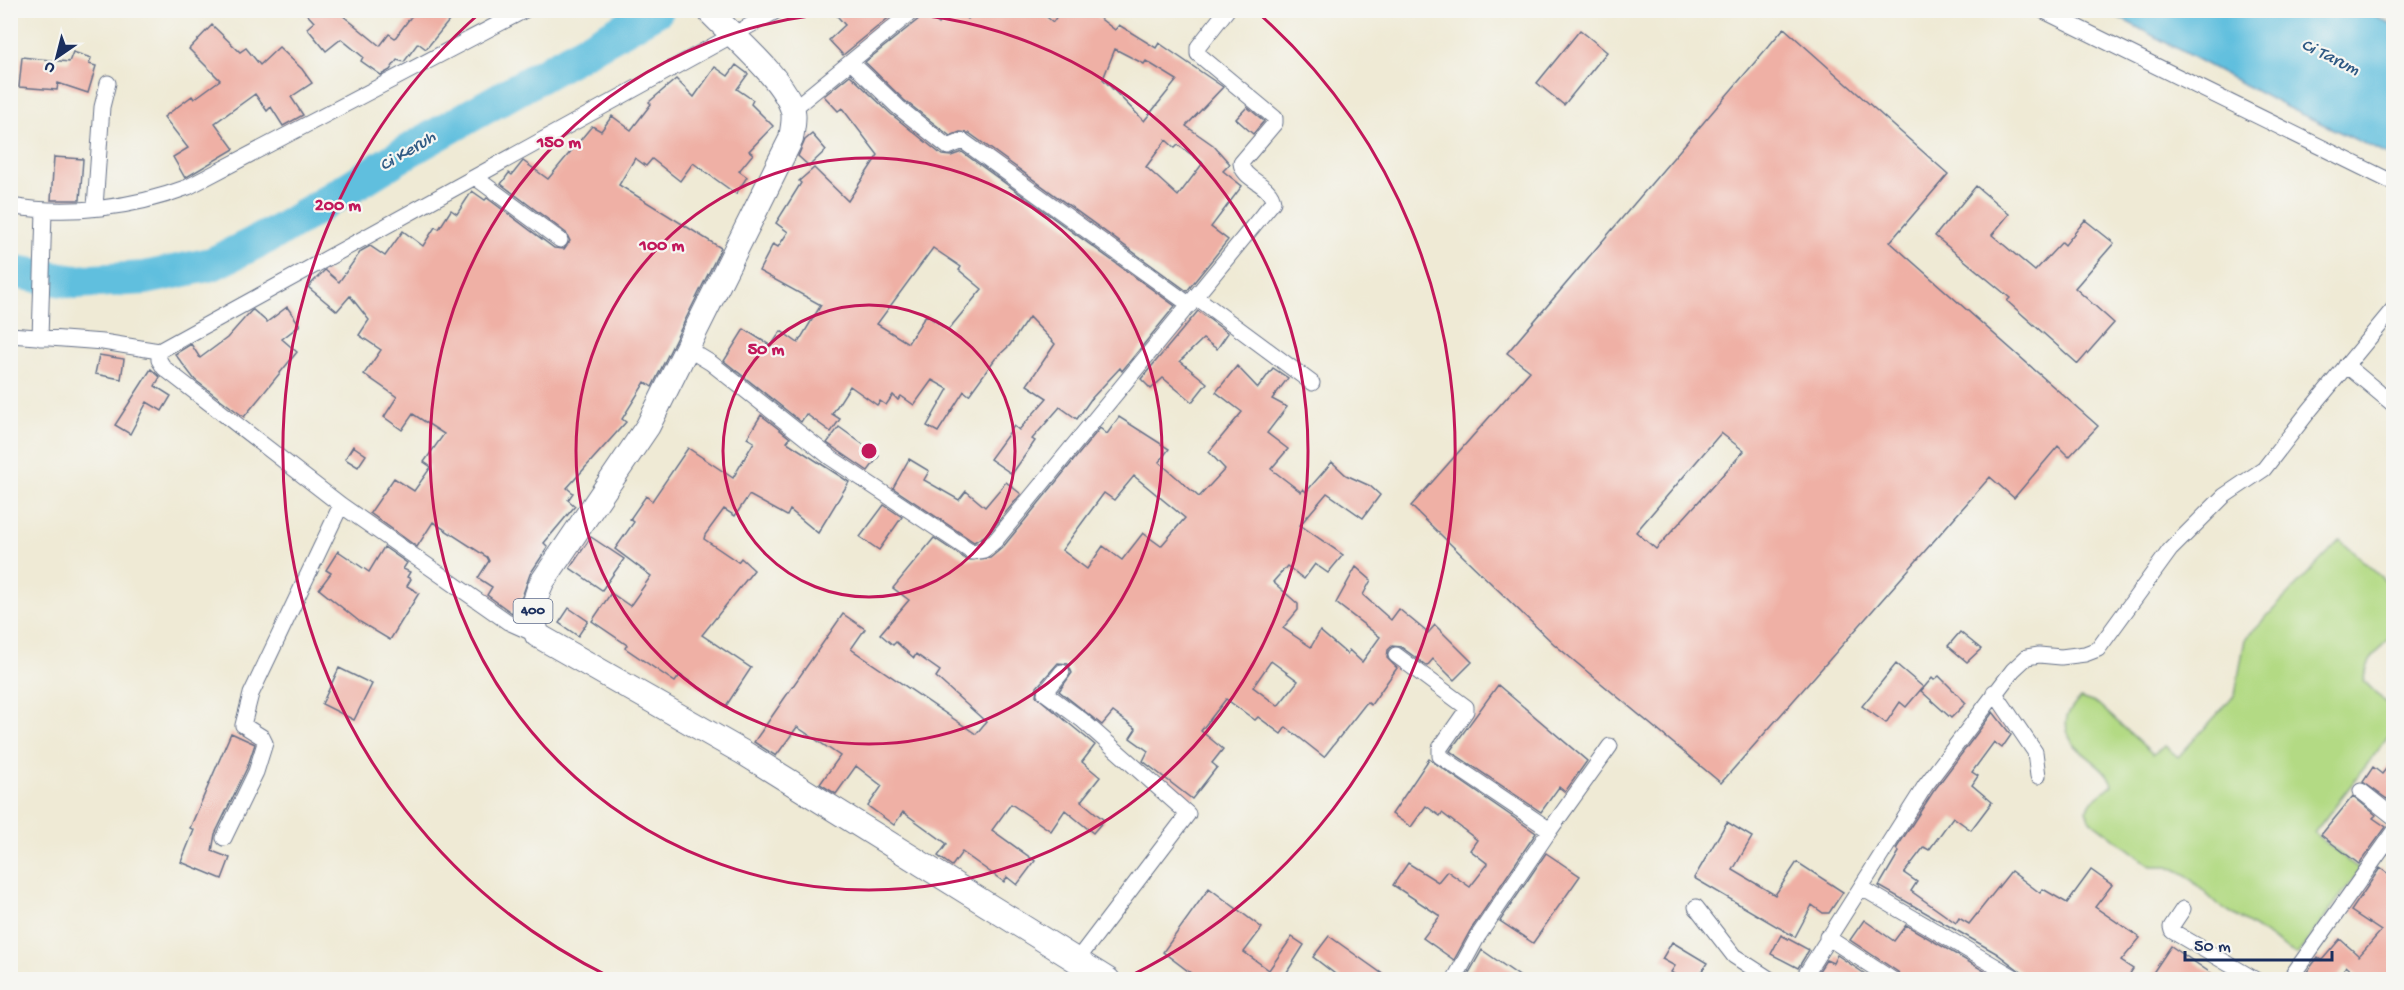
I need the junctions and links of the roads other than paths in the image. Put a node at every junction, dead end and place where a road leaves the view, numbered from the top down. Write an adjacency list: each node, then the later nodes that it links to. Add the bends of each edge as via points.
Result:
1 (525, 10): 14 (street, via 188,187 158,198)
2 (778, 10): 7 (street)
3 (914, 10): 8 (street)
4 (1227, 10): 17 (street, via 1198,47 1198,54 1275,118 1275,123 1241,163 1243,171 1270,193 1273,202)
5 (2042, 10): 12 (street)
6 (710, 14): 7 (main road)
7 (733, 36): 10 (main road, via 763,66); 11 (street)
8 (852, 63): 10 (street); 17 (street, via 948,147 963,141)
9 (108, 83): 14 (street, via 102,107)
10 (793, 109): 21 (main road, 400, via 791,139)
11 (476, 178): 16 (street); 22 (street)
12 (2394, 183)
13 (10, 206): 15 (street)
14 (95, 207): 15 (street)
15 (44, 212): 19 (street)
16 (560, 240)
17 (1193, 301): 21 (street, via 995,541 984,550 972,552 831,458); 24 (street)
18 (2394, 308): 23 (street)
19 (40, 332): 20 (street); 22 (street)
20 (10, 335)
21 (688, 349): 27 (main road, 400, via 648,426 542,582 534,598)
22 (159, 351): 26 (street, via 164,368)
23 (2346, 365): 25 (street); 30 (street, via 2264,469 2224,496 2170,550 2098,649 2061,657 2027,657)
24 (1312, 383)
25 (2394, 405)
26 (340, 505): 27 (street, via 508,622); 37 (street, via 251,694 243,725 265,743 256,772)
27 (537, 635): 42 (main road, 400, via 744,753)
28 (1396, 655): 35 (street, via 1466,707 1440,748 1440,756)
29 (1062, 672): 42 (street, via 1045,693 1082,720 1188,814)
30 (1994, 692): 32 (street, via 2035,752); 38 (street, via 1924,786)
31 (1611, 746): 35 (street)
32 (2038, 776)
33 (2361, 791): 34 (street)
34 (2394, 817)
35 (1550, 830): 45 (street, via 1478,936)
36 (2394, 832): 50 (street)
37 (224, 838)
38 (1862, 888): 41 (street); 49 (street)
39 (1696, 907): 46 (street, via 1734,956)
40 (2183, 909): 43 (street, via 2172,931)
41 (1827, 937): 47 (street); 48 (street)
42 (1077, 960): 44 (main road, 400)
43 (2246, 977)
44 (1108, 980)
45 (1454, 980)
46 (1771, 980)
47 (1802, 980)
48 (1893, 980)
49 (2019, 980)
50 (2289, 980)

